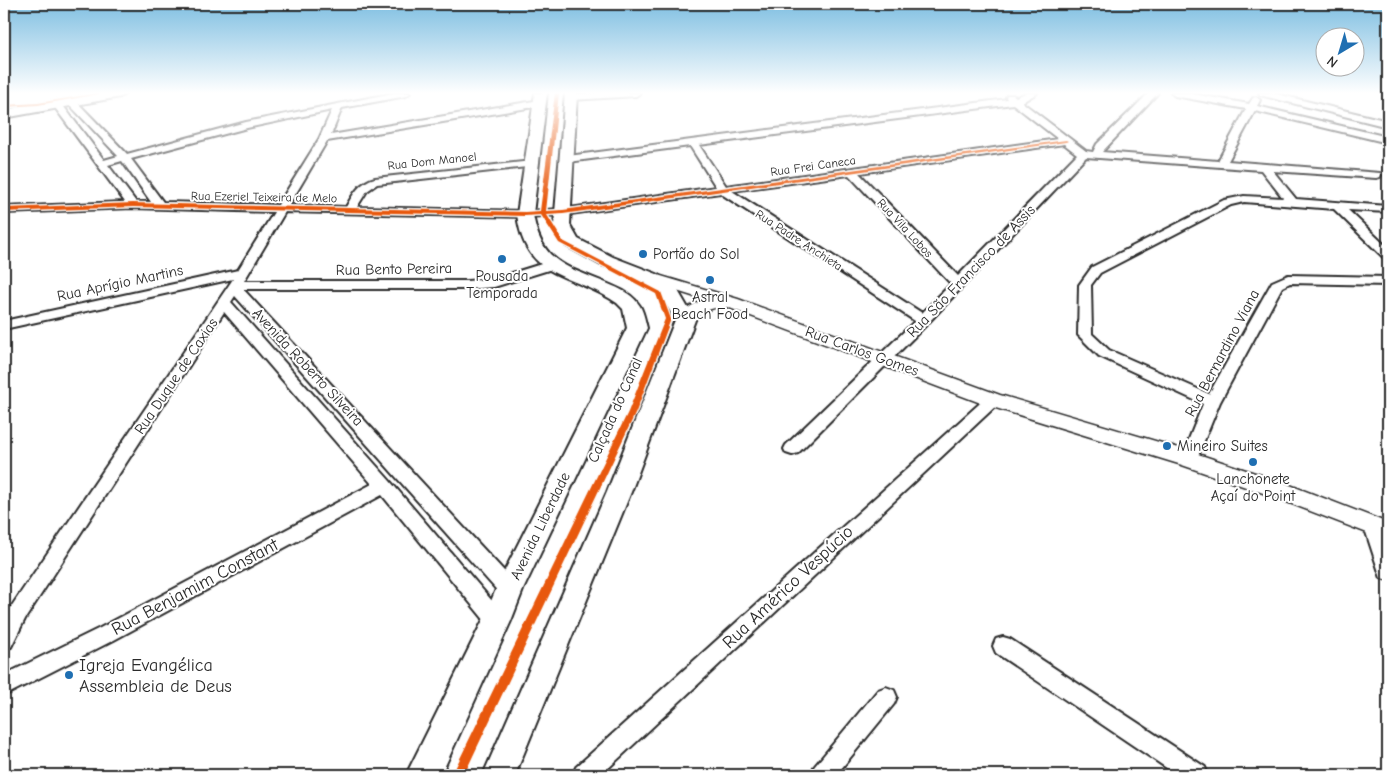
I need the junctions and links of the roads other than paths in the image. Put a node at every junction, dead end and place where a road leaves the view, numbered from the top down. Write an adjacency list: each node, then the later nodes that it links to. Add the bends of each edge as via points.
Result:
1 (78, 129): 20 (street)
2 (98, 129): 18 (street)
3 (229, 129): 18 (street)
4 (328, 129): 13 (street, Rua Duque de Caxias)
5 (375, 129): 13 (street)
6 (536, 129): 21 (main road, Avenida Liberdade)
7 (569, 129): 19 (main road)
8 (797, 129): 16 (street)
9 (1052, 129): 14 (street)
10 (1118, 129): 17 (street, Rua São Francisco de Assis)
11 (1241, 129): 22 (street)
12 (1343, 129): 15 (street)
13 (324, 139): 33 (street, Rua Duque de Caxias)
14 (1066, 140): 17 (street); 24 (street, Rua Frei Caneca)
15 (1388, 140)
16 (692, 143): 19 (street); 26 (street, Rua Padre Anchieta)
17 (1089, 155): 22 (street); 42 (street, Rua São Francisco de Assis)
18 (124, 157): 20 (street); 30 (street)
19 (568, 159): 35 (main road)
20 (104, 163): 28 (street)
21 (532, 164): 34 (street, Rua Dom Manoel, via 374,180 359,194); 36 (main road, Avenida Liberdade)
22 (1221, 165): 23 (street)
23 (1265, 168): 25 (street); 27 (street)
24 (852, 172): 26 (street, Rua Frei Caneca); 42 (street, Rua Vila Lobos)
25 (1376, 175)
26 (723, 190): 35 (street, Rua Frei Caneca); 47 (street, Rua Padre Anchieta)
27 (1292, 202): 29 (street); 51 (street, via 1244,199 1228,202 1096,270 1085,285 1085,335 1104,353)
28 (133, 205): 30 (street, Rua Ezeriel Teixeira de Melo); 32 (street, Rua Ezeriel Teixeira de Melo)
29 (1337, 205): 31 (street); 37 (street)
30 (160, 206): 33 (street, Rua Ezeriel Teixeira de Melo)
31 (1388, 209)
32 (4, 210)
33 (282, 210): 34 (street, Rua Ezeriel Teixeira de Melo); 41 (street, Rua Duque de Caxias)
34 (350, 210): 36 (street, Rua Ezeriel Teixeira de Melo)
35 (563, 212): 36 (street, Rua Ezeriel Teixeira de Melo); 39 (main road, via 562,225 572,242 607,262)
36 (524, 214): 38 (main road, Avenida Liberdade, via 532,248)
37 (1388, 255)
38 (551, 265): 41 (street, Rua Bento Pereira, via 494,283 467,285 279,287); 59 (main road, Avenida Liberdade, via 614,292 632,307 637,328)
39 (651, 278): 44 (street, Rua Carlos Gomes); 46 (main road, via 670,293)
40 (1388, 281): 51 (street, Rua Bernardino Viana, via 1288,279 1277,285)
41 (237, 282): 43 (street, Avenida Roberto Silveira); 45 (street, Rua Duque de Caxias); 48 (street, Rua Aprígio Martins)
42 (958, 284): 47 (street, Rua São Francisco de Assis)
43 (248, 302): 45 (street); 52 (street, Avenida Roberto Silveira)
44 (732, 303): 46 (street, via 710,302); 49 (street, Rua Carlos Gomes)
45 (231, 310): 54 (street, Avenida Roberto Silveira); 60 (street, Rua Duque de Caxias, via 206,330)
46 (685, 320): 67 (main road, via 618,492)
47 (923, 320): 49 (street, Rua São Francisco de Assis)
48 (4, 325)
49 (884, 359): 50 (street, Rua Carlos Gomes); 53 (street, Rua São Francisco de Assis)
50 (993, 400): 55 (street, Rua Carlos Gomes); 68 (street, Rua Américo Vespúcio)
51 (1212, 402): 55 (street, Rua Bernardino Viana)
52 (381, 447): 54 (street); 59 (street, Avenida Roberto Silveira)
53 (792, 449)
54 (360, 459): 56 (street, Avenida Roberto Silveira)
55 (1189, 459): 57 (street, Rua Carlos Gomes)
56 (384, 486): 61 (street, Avenida Roberto Silveira); 64 (street, Rua Benjamim Constant)
57 (1380, 529): 58 (street)
58 (1388, 572)
59 (509, 590): 61 (main road, Avenida Liberdade)
60 (11, 615): 62 (street, Rua Duque de Caxias)
61 (497, 621): 66 (main road, Avenida Liberdade)
62 (4, 640)
63 (1003, 646): 70 (street)
64 (4, 686)
65 (886, 697): 69 (street)
66 (422, 775)
67 (499, 775)
68 (584, 775)
69 (822, 775)
70 (1197, 775)

